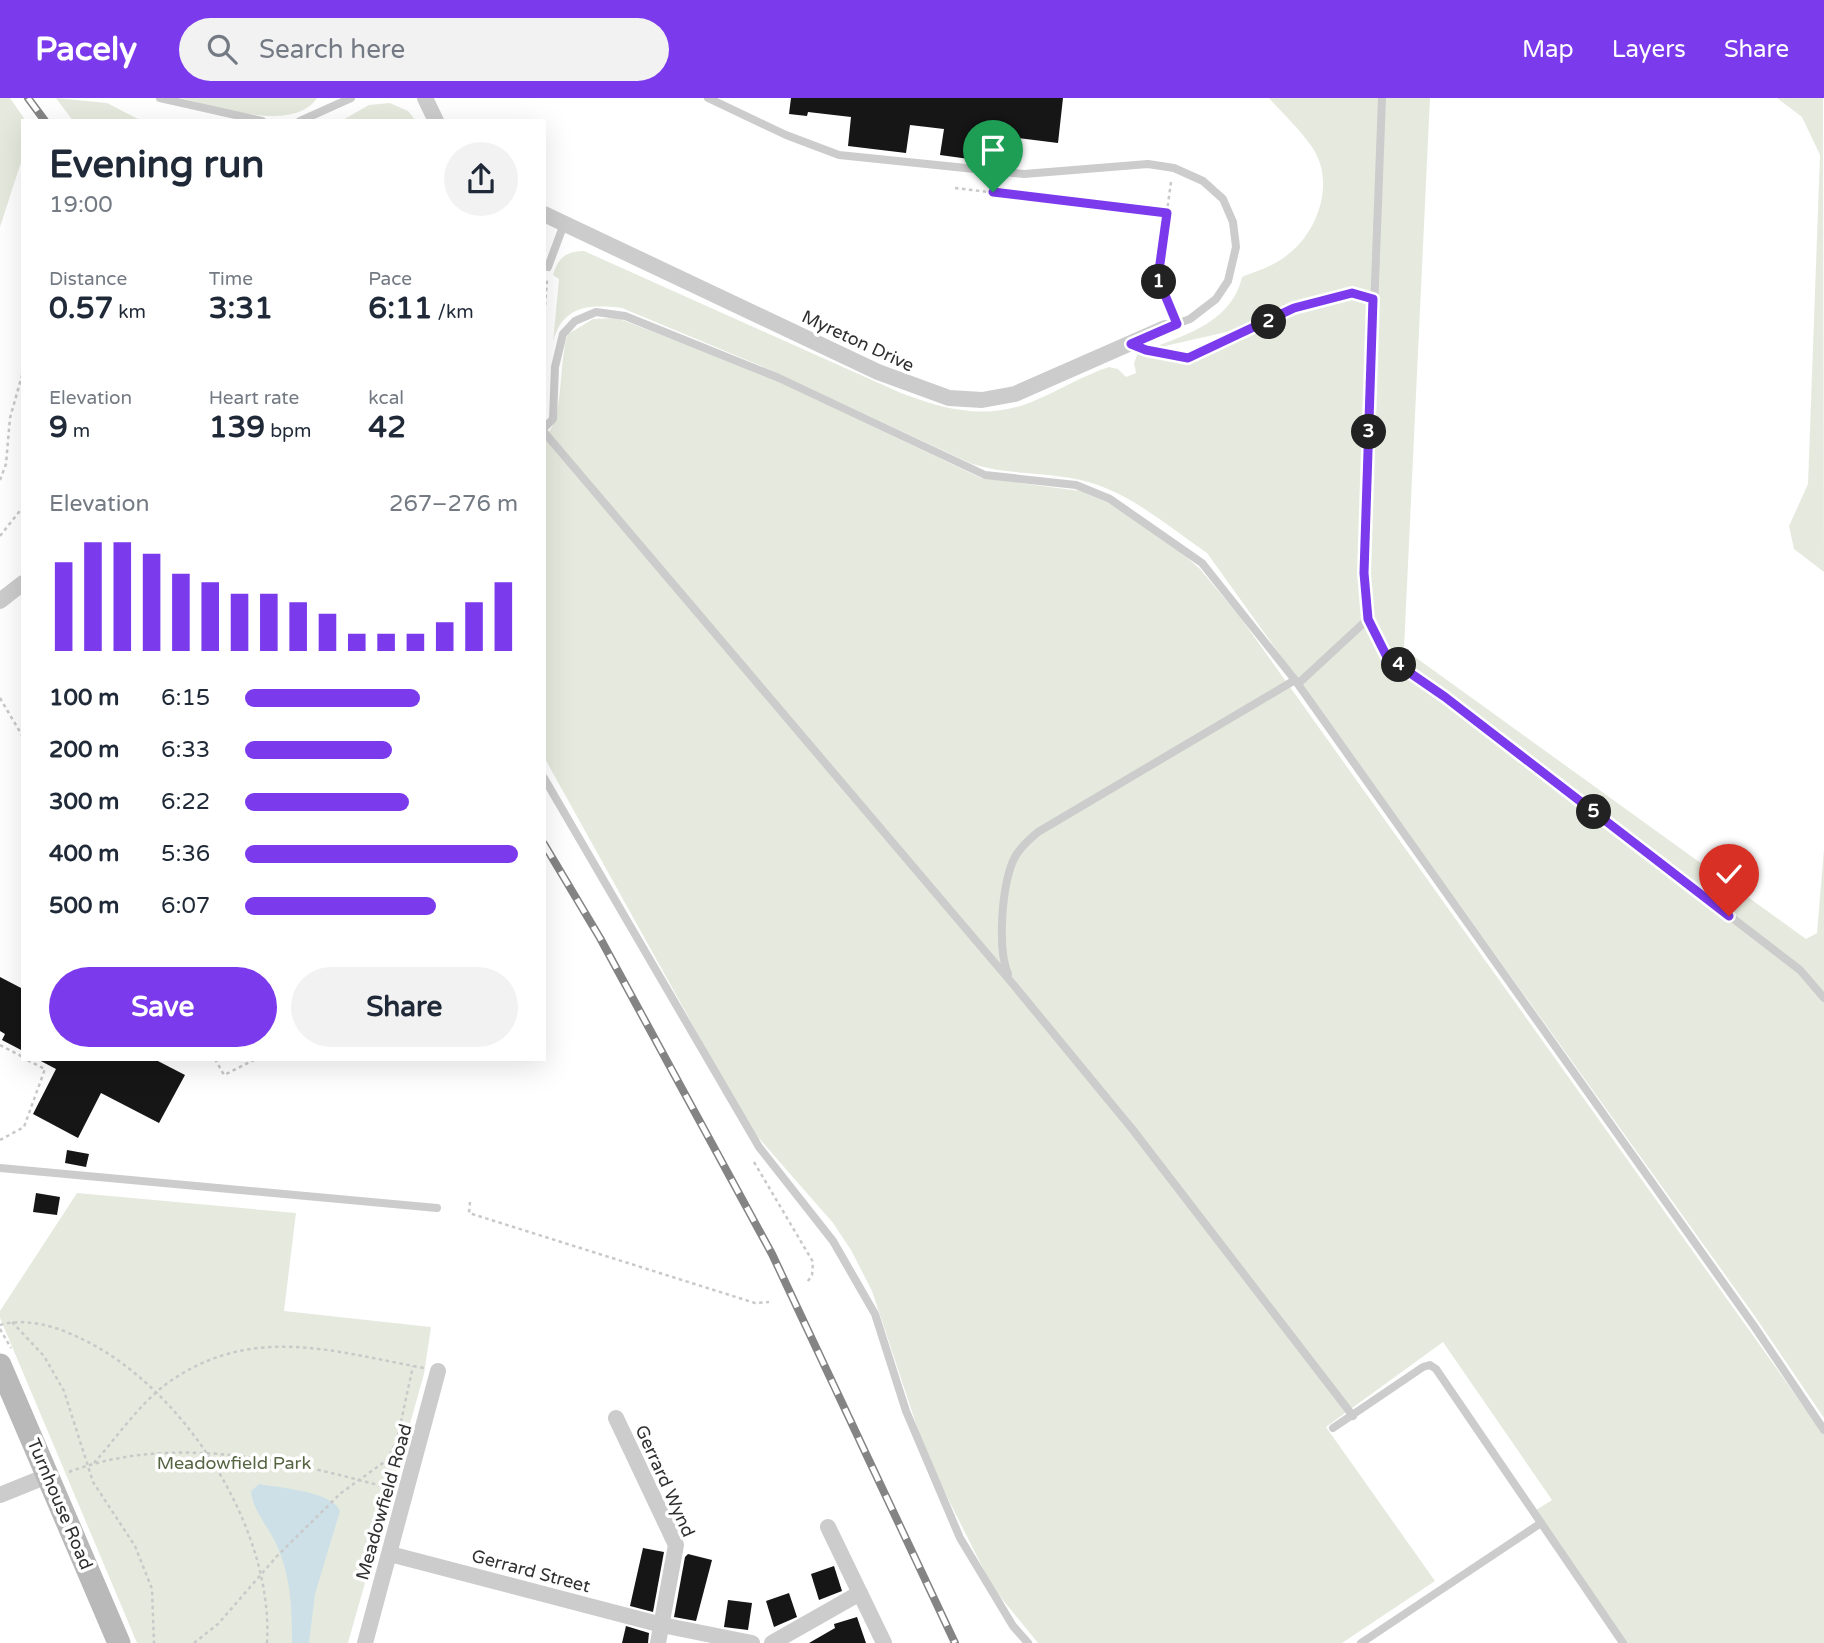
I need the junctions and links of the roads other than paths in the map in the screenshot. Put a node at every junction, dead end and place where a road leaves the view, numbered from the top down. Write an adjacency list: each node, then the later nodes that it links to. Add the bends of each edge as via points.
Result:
1 (160, 98): 8 (lane)
2 (326, 98): 7 (lane)
3 (351, 98): 7 (lane)
4 (425, 98): 10 (street)
5 (708, 98): 14 (lane, via 839,155 1024,174 1148,164 1173,168 1203,181 1223,199 1233,222 1236,247 1228,281 1216,299 1190,319)
6 (1382, 98): 19 (lane, via 1364,573)
7 (324, 110): 9 (lane)
8 (253, 119)
9 (304, 119)
10 (435, 119)
11 (546, 215): 12 (street, Myreton Drive)
12 (564, 224): 13 (lane); 14 (street, Myreton Drive, via 878,372 949,398 982,400 1015,394 1131,344)
13 (548, 267)
14 (1169, 322)
15 (546, 428): 20 (lane, via 553,419 555,367 564,334 575,321 596,312 625,316 779,378 985,475 1076,485 1110,499 1202,563)
16 (546, 432): 22 (lane)
17 (21, 585): 18 (street)
18 (0, 601)
19 (1368, 619): 20 (lane); 23 (lane, via 1387,657 1800,970)
20 (1298, 680): 22 (lane, via 1038,832 1022,846 1013,862 1001,937); 31 (lane)
21 (546, 781): 45 (lane, via 760,1146 834,1241 875,1314 906,1412 960,1538)
22 (1012, 983): 28 (lane, via 1133,1130)
23 (1824, 998)
24 (0, 1168): 25 (lane)
25 (437, 1208)
26 (0, 1365): 32 (street, Turnhouse Road)
27 (438, 1371): 36 (street, Meadowfield Road)
28 (1353, 1416): 30 (lane); 34 (lane, via 1430,1365)
29 (615, 1418): 38 (street, Gerrard Wynd, via 676,1545)
30 (1333, 1428)
31 (1824, 1430)
32 (48, 1478): 33 (street); 39 (street, Turnhouse Road)
33 (0, 1495)
34 (1541, 1523): 46 (lane); 47 (lane)
35 (828, 1527): 37 (street)
36 (390, 1554): 38 (street, Gerrard Street); 40 (street, Meadowfield Road)
37 (860, 1593): 43 (street); 44 (street)
38 (662, 1625): 41 (street, Gerrard Wynd); 42 (street, Gerrard Street)
39 (119, 1643)
40 (365, 1643)
41 (657, 1643)
42 (752, 1643)
43 (772, 1643)
44 (884, 1643)
45 (1028, 1643)
46 (1361, 1643)
47 (1623, 1643)

